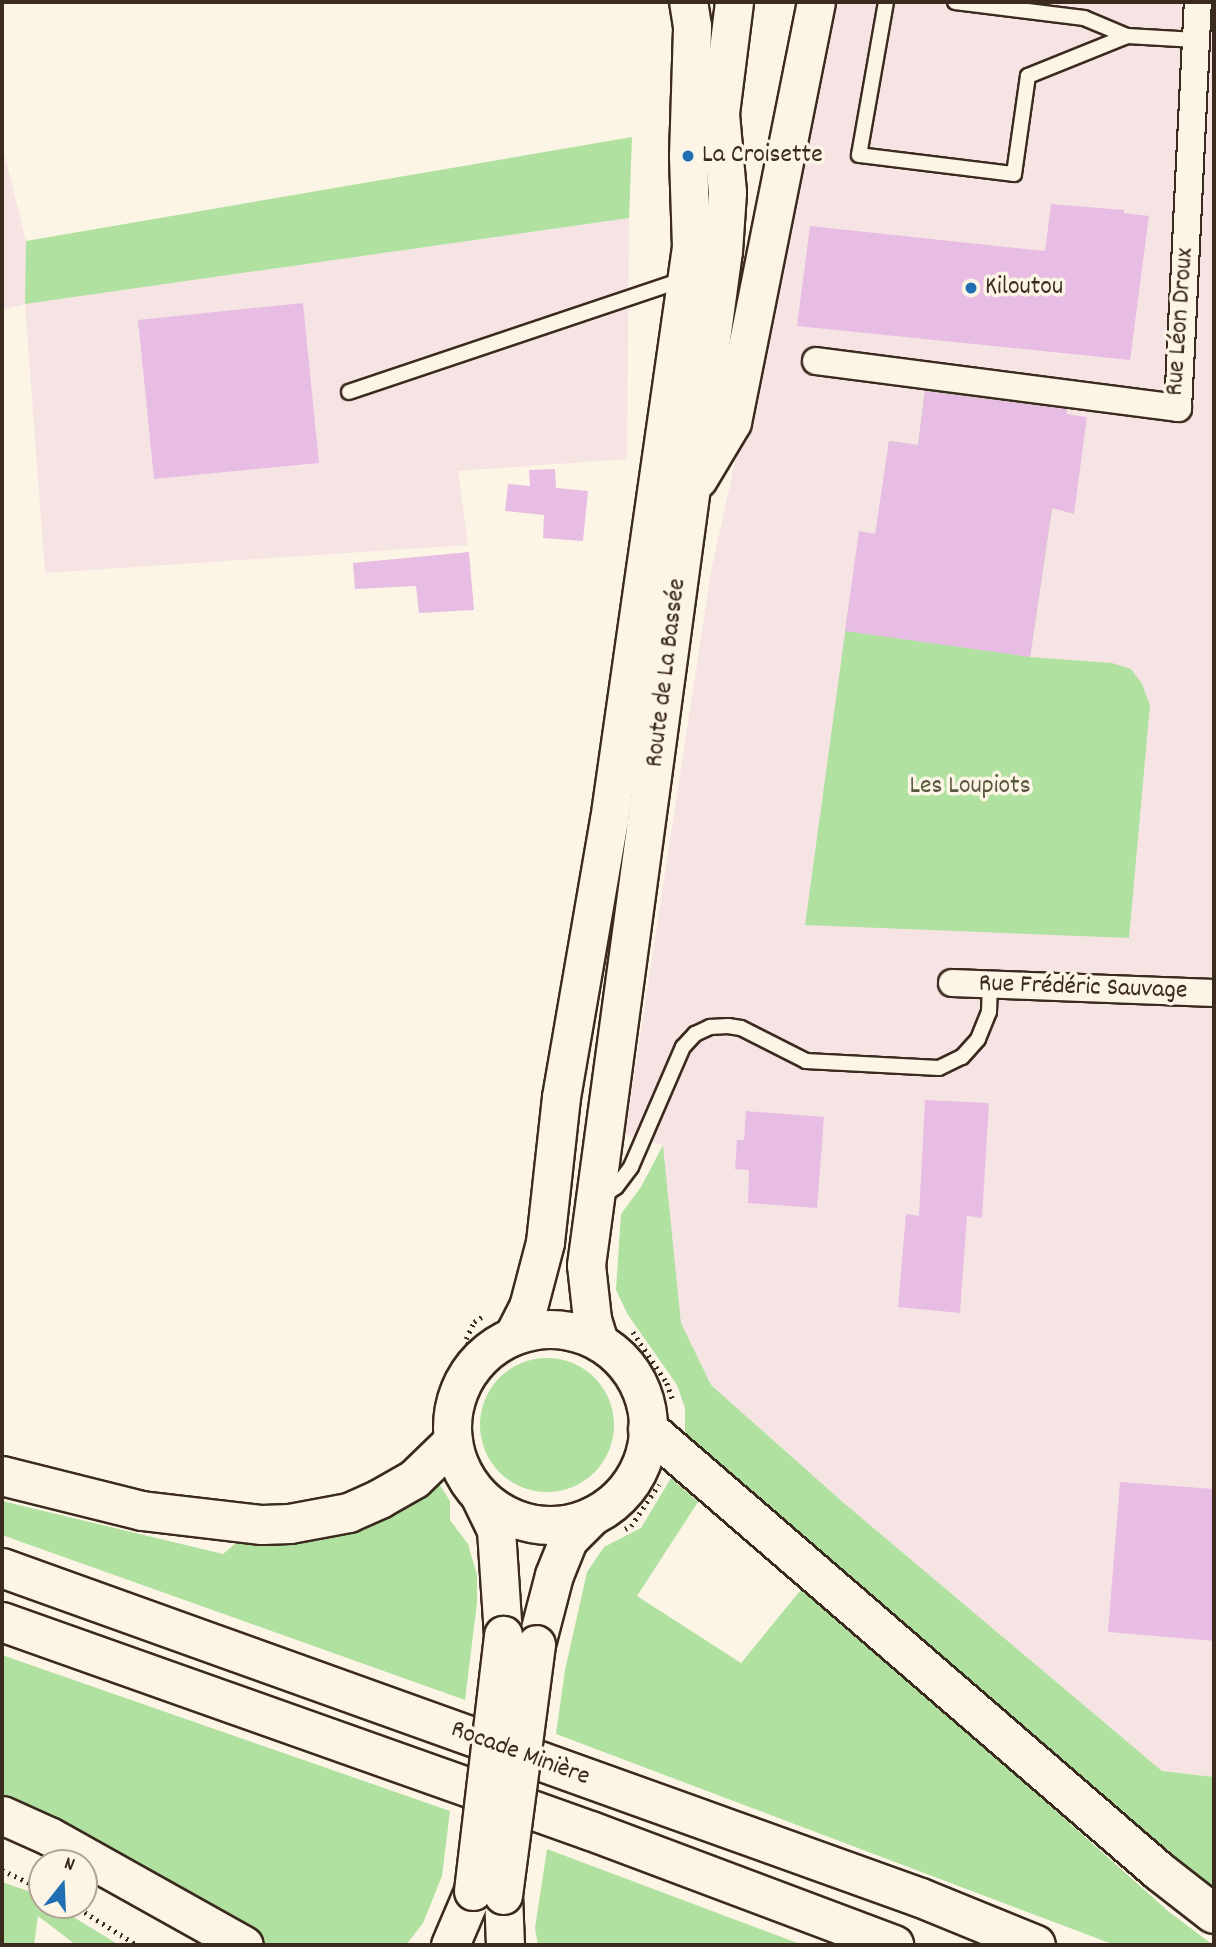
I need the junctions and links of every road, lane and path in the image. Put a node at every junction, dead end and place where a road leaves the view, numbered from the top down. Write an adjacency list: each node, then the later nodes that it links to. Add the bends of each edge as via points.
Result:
1 (688, 2): 9 (main road, Route de La Bassée, via 692,192)
2 (734, 2): 12 (main road, Route de La Bassée, via 720,113 727,192 723,251)
3 (816, 2): 12 (main road, via 732,422)
4 (886, 2): 7 (lane, via 859,155 1014,174 1028,76)
5 (955, 2): 7 (lane, via 1083,18)
6 (1198, 2): 8 (street, Rue Léon Droux)
7 (1127, 36): 8 (lane)
8 (1196, 40): 10 (street, Rue Léon Droux, via 1178,408)
9 (687, 279): 11 (lane); 18 (main road, Route de La Bassée, via 609,820 561,1097 545,1242 528,1307)
10 (817, 361)
11 (349, 392)
12 (691, 492): 16 (main road, Route de La Bassée)
13 (952, 983): 14 (street, Rue Frédéric Sauvage)
14 (990, 984): 15 (street, Rue Frédéric Sauvage); 16 (lane, via 989,1012 978,1040 962,1057 939,1068 806,1060 728,1026 695,1034 683,1048 631,1167 616,1186)
15 (1214, 993)
16 (595, 1201): 17 (main road, Route de La Bassée, via 586,1265 592,1319)
17 (614, 1334): 18 (main road, via 557,1329); 19 (main road, via 616,1354); 19 (path, via 667,1383)
18 (513, 1336): 20 (main road, via 485,1353 464,1378 453,1409)
19 (663, 1422): 23 (main road, via 633,1480 616,1500); 34 (highway, via 1139,1855)
20 (453, 1442): 21 (highway, via 415,1479 380,1499 349,1513 290,1524 142,1511); 22 (main road, via 458,1462)
21 (2, 1476)
22 (479, 1494): 23 (main road, via 501,1512 523,1521 571,1523); 26 (main road, via 496,1530)
23 (593, 1515): 26 (main road, via 568,1540)
24 (2, 1568): 42 (highway, Rocade Minière, via 921,1898)
25 (2, 1622): 41 (highway, Rocade Minière, via 591,1831)
26 (519, 1640): 33 (main road, bridge)
27 (2, 1815): 38 (main road, via 49,1836)
28 (2, 1841): 29 (main road)
29 (28, 1852)
30 (2, 1870): 31 (path)
31 (28, 1882)
32 (98, 1889): 37 (main road)
33 (488, 1893): 39 (main road); 40 (main road)
34 (1214, 1914)
35 (95, 1919): 36 (path)
36 (137, 1945)
37 (197, 1945)
38 (244, 1945)
39 (450, 1945)
40 (506, 1945)
41 (894, 1945)
42 (1035, 1945)

